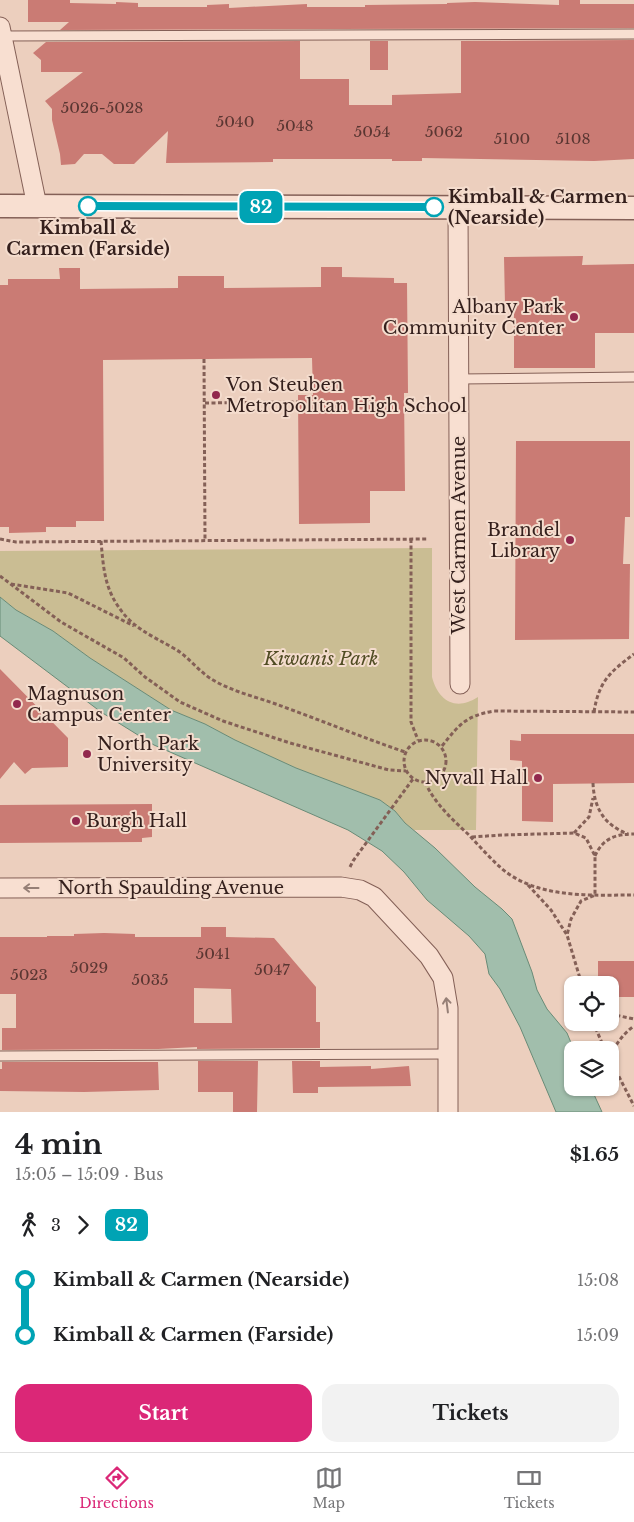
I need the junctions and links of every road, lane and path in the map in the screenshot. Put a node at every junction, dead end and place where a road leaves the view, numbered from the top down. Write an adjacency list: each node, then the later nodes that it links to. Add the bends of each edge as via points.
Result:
1 (1, 33): 2 (lane); 4 (street)
2 (634, 34)
3 (0, 206): 4 (street)
4 (37, 206): 5 (street)
5 (458, 207): 6 (street); 9 (street, West Carmen Avenue)
6 (634, 208)
7 (204, 359): 11 (path)
8 (634, 377): 9 (lane)
9 (459, 378): 21 (street, West Carmen Avenue)
10 (298, 402): 11 (path)
11 (204, 403): 15 (path)
12 (427, 538): 14 (path)
13 (0, 539): 16 (path, via 16,542)
14 (411, 539): 15 (path); 24 (path, via 411,722)
15 (206, 540): 16 (path)
16 (101, 541): 19 (path, via 108,588 117,605)
17 (0, 576): 18 (path)
18 (10, 584): 19 (path, via 68,594); 27 (path, via 61,622 124,658 180,702 290,744 389,770)
19 (135, 626): 26 (path, via 177,650 211,680 228,688)
20 (634, 654): 22 (path, via 603,682)
21 (460, 684)
22 (594, 712): 23 (path); 25 (path, via 494,711 478,714 456,729)
23 (634, 712)
24 (418, 740): 25 (path, via 431,740); 26 (path)
25 (442, 746): 29 (path, via 446,766 438,778)
26 (405, 752): 27 (path)
27 (406, 770): 28 (path)
28 (414, 779): 29 (path); 37 (path)
29 (425, 782): 35 (path, via 439,806)
30 (593, 783): 31 (path)
31 (594, 795): 32 (path, via 589,817); 33 (path, via 604,818 616,830)
32 (574, 833): 35 (path); 36 (path, via 586,838)
33 (628, 834): 34 (path); 36 (path, via 613,836 604,842)
34 (634, 834)
35 (471, 838): 38 (path, via 502,869)
36 (595, 856): 40 (path)
37 (353, 861)
38 (525, 883): 40 (path, via 570,894); 42 (path, via 551,910)
39 (0, 888): 48 (street, North Spaulding Avenue, one-way to 39, via 448,1008 443,978 429,956 374,897 360,890 343,887)
40 (595, 895): 41 (path); 42 (path, via 581,901)
41 (634, 895)
42 (567, 935): 43 (path)
43 (580, 976)
44 (619, 1016): 45 (path)
45 (634, 1019)
46 (634, 1026): 47 (path)
47 (619, 1041)
48 (449, 1054): 49 (lane); 52 (street)
49 (0, 1056)
50 (619, 1075): 51 (path)
51 (634, 1106)
52 (448, 1112)

